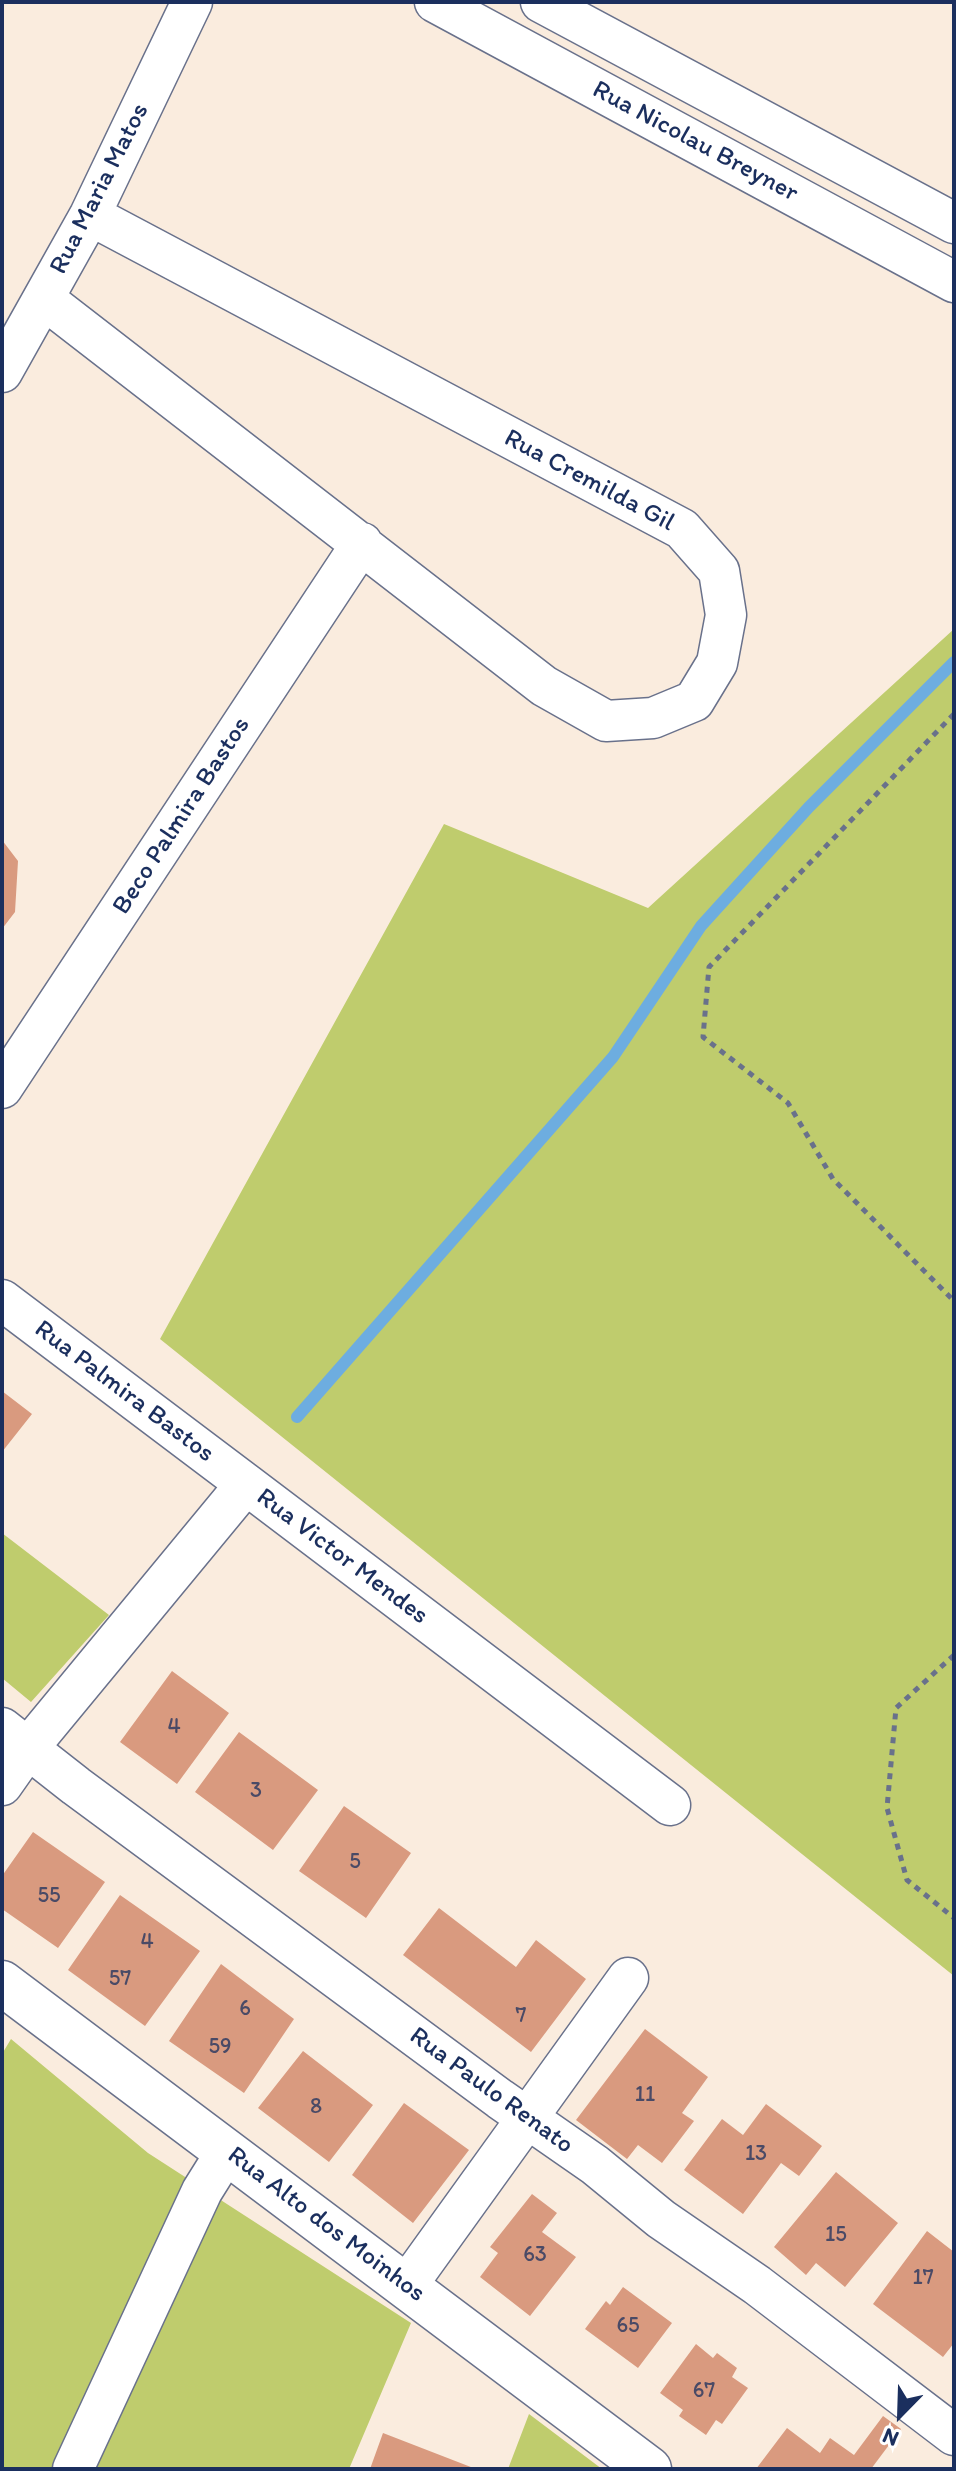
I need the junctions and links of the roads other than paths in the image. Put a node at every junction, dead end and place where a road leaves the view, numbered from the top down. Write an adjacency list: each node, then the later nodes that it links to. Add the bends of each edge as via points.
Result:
1 (192, 2): 4 (street, Rua Maria Matos)
2 (435, 2): 6 (street, Rua Nicolau Breyner)
3 (541, 2): 5 (street, Rua Nicolau Breyner)
4 (90, 215): 7 (street, Rua Maria Matos); 9 (street, Rua Cremilda Gil, via 682,529 719,571 726,615 717,663 694,701 653,718 606,721 544,686)
5 (954, 223)
6 (954, 282)
7 (44, 299): 8 (street, Rua Maria Matos); 9 (street, Rua Cremilda Gil)
8 (2, 372)
9 (362, 543): 10 (street, Beco Palmira Bastos)
10 (2, 1088)
11 (2, 1300): 12 (street, Rua Palmira Bastos)
12 (246, 1484): 13 (street, Rua Victor Mendes); 15 (street, Rua Victor Mendes)
13 (15, 1738): 14 (street, Rua Victor Mendes); 18 (street, Rua Paulo Renato)
14 (2, 1785)
15 (670, 1805)
16 (628, 1978): 18 (street)
17 (2, 1983): 19 (street, Rua Alto dos Moinhos)
18 (528, 2119): 20 (street); 21 (street, Rua Paulo Renato)
19 (227, 2151): 20 (street, Rua Alto dos Moinhos); 22 (street, via 202,2191)
20 (407, 2285): 23 (street, Rua Alto dos Moinhos)
21 (954, 2435)
22 (73, 2469)
23 (649, 2469)

